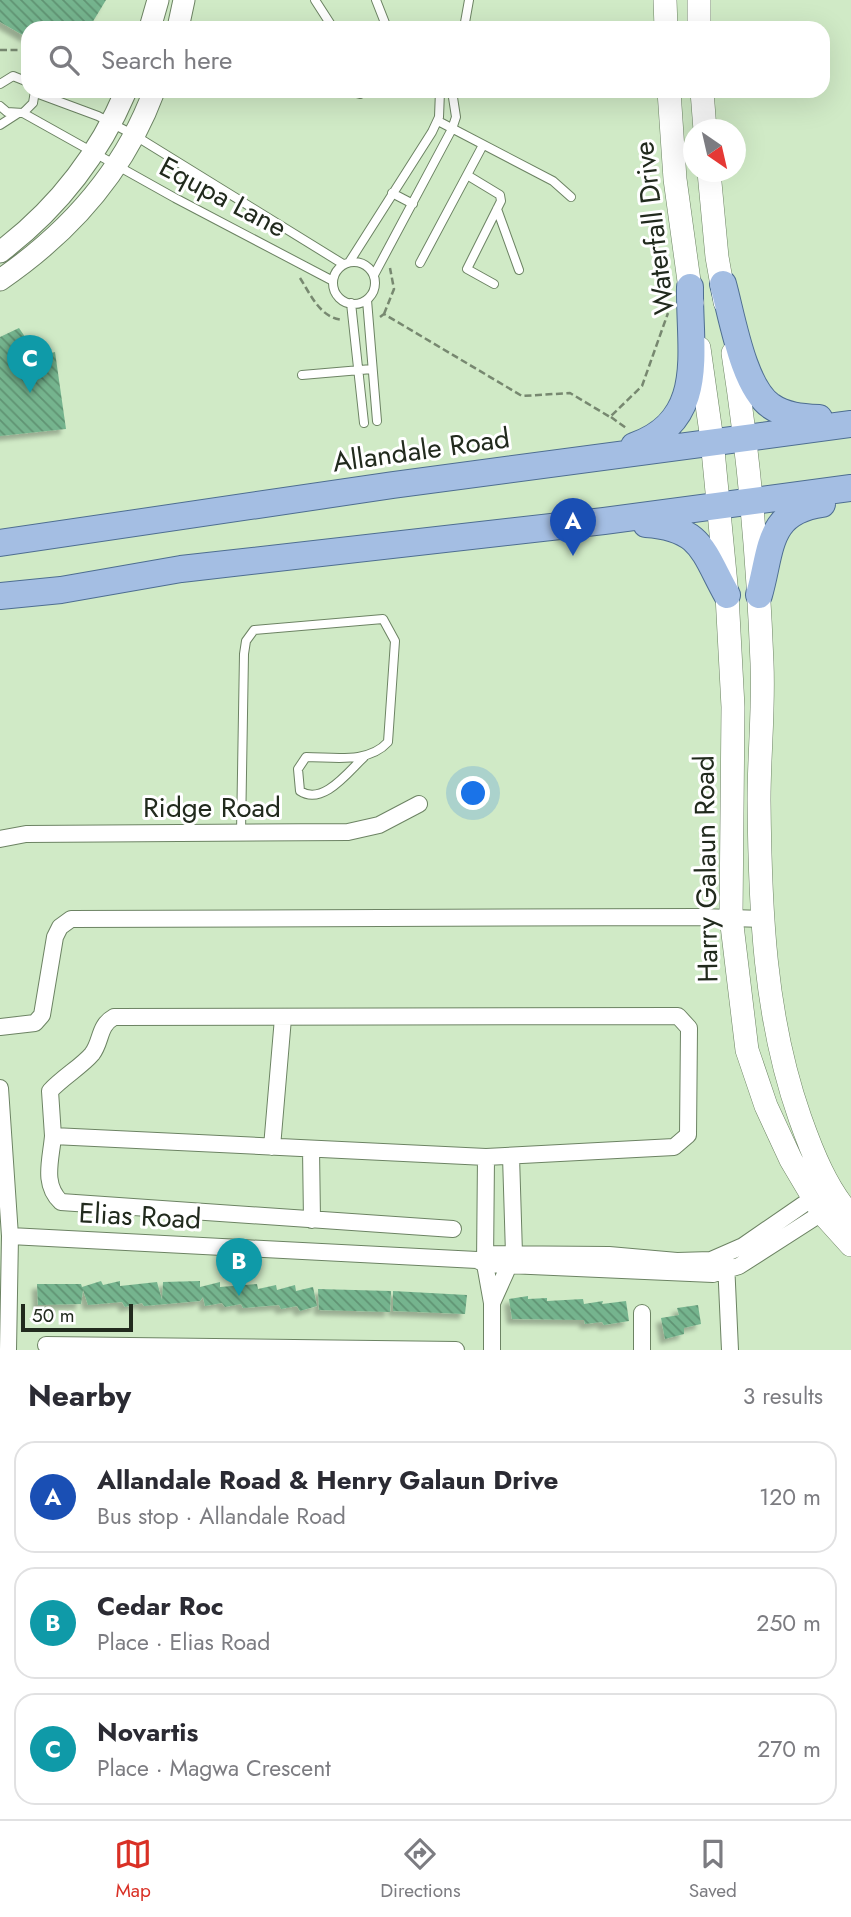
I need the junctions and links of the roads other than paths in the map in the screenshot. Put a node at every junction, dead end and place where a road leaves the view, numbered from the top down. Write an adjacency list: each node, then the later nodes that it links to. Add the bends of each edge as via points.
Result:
1 (158, 0): 7 (street)
2 (184, 0): 8 (street)
3 (315, 0): 9 (lane)
4 (376, 0): 10 (lane)
5 (469, 0): 11 (lane)
6 (665, 0): 12 (main road)
7 (152, 21)
8 (180, 21)
9 (328, 21)
10 (384, 21)
11 (465, 21)
12 (666, 21)
13 (21, 79): 14 (lane, via 13,76)
14 (0, 84)
15 (34, 98): 24 (lane)
16 (50, 98): 27 (lane, Equpa Lane)
17 (116, 98): 27 (street)
18 (151, 98): 30 (street)
19 (440, 98): 26 (lane)
20 (453, 98): 29 (lane, via 456,117)
21 (669, 98): 49 (main road, Waterfall Drive)
22 (703, 98): 25 (main road)
23 (0, 106): 24 (lane, Equpa Lane)
24 (20, 113): 28 (lane); 32 (lane, Equpa Lane)
25 (704, 119)
26 (438, 121): 29 (lane); 36 (lane)
27 (111, 123): 30 (lane, Equpa Lane); 32 (street)
28 (0, 125)
29 (452, 129): 31 (lane); 38 (lane)
30 (134, 135): 33 (street); 41 (lane, Equpa Lane)
31 (483, 145): 34 (lane); 37 (lane, via 553,181)
32 (94, 152): 33 (lane, Equpa Lane); 40 (street, via 65,193)
33 (116, 165): 45 (street, via 103,188 72,223); 46 (lane, Equpa Lane)
34 (467, 175): 39 (lane, via 496,191 501,201); 42 (lane)
35 (710, 182): 48 (main road)
36 (392, 193): 38 (lane); 41 (lane)
37 (571, 197)
38 (413, 204): 44 (lane)
39 (497, 209): 43 (lane); 47 (lane, via 467,269)
40 (0, 252)
41 (346, 263): 44 (lane, via 364,263); 46 (lane)
42 (420, 263)
43 (519, 270)
44 (374, 275): 50 (lane, via 375,288)
45 (0, 280)
46 (332, 281): 51 (lane, via 336,294)
47 (494, 284)
48 (723, 284): 57 (main road, via 748,373 762,398 794,416); 58 (main road)
49 (690, 287): 59 (main road, Waterfall Drive); 60 (main road, via 689,384 683,408 673,423 645,442)
50 (367, 300): 51 (lane); 52 (lane)
51 (351, 303): 53 (lane)
52 (372, 369): 53 (lane); 55 (lane)
53 (358, 371): 54 (lane); 56 (lane)
54 (302, 375)
55 (377, 421)
56 (364, 423)
57 (851, 423): 58 (main road, Allandale Road)
58 (746, 436): 59 (main road, Allandale Road); 63 (main road, Harry Galaun Road)
59 (712, 440): 60 (main road, Allandale Road); 64 (main road, Waterfall Drive)
60 (596, 459): 66 (main road, Allandale Road)
61 (851, 488): 63 (main road)
62 (851, 497): 68 (main road, via 801,508 784,519 772,539)
63 (752, 501): 64 (main road); 68 (main road, Harry Galaun Road)
64 (716, 506): 65 (main road); 67 (main road, Harry Galaun Road)
65 (604, 520): 67 (main road, via 668,525 694,538); 69 (main road, via 181,569)
66 (0, 543)
67 (727, 595): 74 (main road, Harry Galaun Road, via 733,707)
68 (759, 595): 75 (main road, Harry Galaun Road)
69 (0, 596)
70 (364, 757): 70 (lane, via 318,796 300,791 298,769 306,757); 72 (lane, via 387,742 395,641 383,619 254,630 244,654)
71 (419, 804): 72 (street, Ridge Road, via 379,825 348,832)
72 (241, 833): 73 (street, Ridge Road, via 26,834)
73 (0, 839)
74 (731, 917): 75 (street); 77 (street, via 71,919 55,937 42,1015 35,1023); 84 (main road, Harry Galaun Road, via 747,1050 766,1106)
75 (763, 919): 84 (main road, Harry Galaun Road, via 768,989 785,1067)
76 (283, 1018): 79 (street, via 114,1017 104,1023 93,1053 50,1091); 80 (street); 82 (street, via 678,1016 689,1028 688,1135 674,1147)
77 (0, 1027)
78 (0, 1088): 87 (street)
79 (53, 1136): 80 (street); 85 (street, via 48,1184 61,1202)
80 (272, 1147): 81 (street)
81 (311, 1149): 83 (street); 85 (street)
82 (511, 1156): 83 (street); 90 (street)
83 (486, 1157): 89 (street)
84 (831, 1203): 88 (main road, Harry Galaun Road); 91 (street, Elias Road)
85 (312, 1220): 86 (street)
86 (453, 1229)
87 (10, 1236): 89 (street, Elias Road); 94 (street)
88 (851, 1245)
89 (483, 1260): 90 (street, Elias Road); 92 (street)
90 (512, 1260): 91 (street, Elias Road, via 713,1274); 92 (street)
91 (726, 1263): 100 (street)
92 (492, 1303): 98 (street)
93 (642, 1313): 99 (street)
94 (4, 1328): 96 (street)
95 (46, 1345): 97 (street)
96 (8, 1350)
97 (456, 1350)
98 (492, 1350)
99 (642, 1350)
100 (730, 1350)

